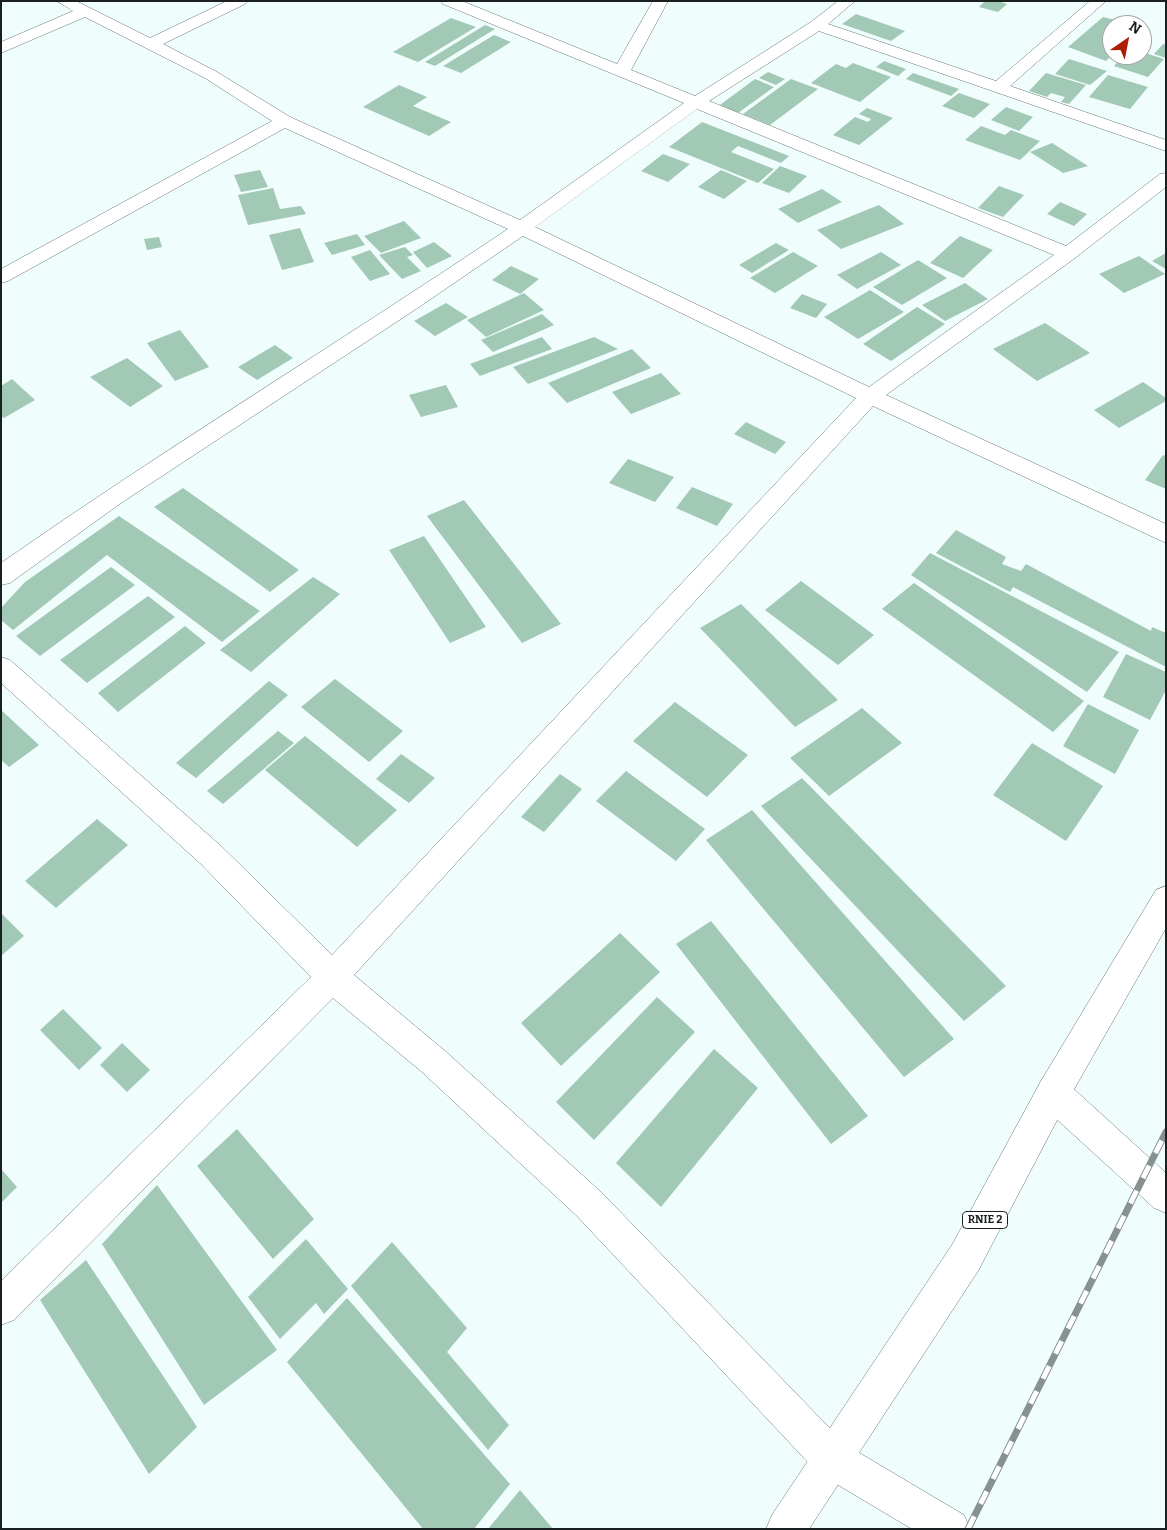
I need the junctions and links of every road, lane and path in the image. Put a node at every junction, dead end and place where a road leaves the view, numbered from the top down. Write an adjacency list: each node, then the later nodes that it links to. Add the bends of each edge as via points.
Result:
1 (64, 1): 7 (main road)
2 (240, 1): 9 (main road)
3 (448, 1): 11 (main road)
4 (661, 1): 11 (main road)
5 (848, 1): 8 (main road)
6 (1099, 1): 12 (main road)
7 (84, 12): 9 (main road); 10 (main road)
8 (817, 24): 12 (main road); 13 (main road)
9 (151, 44): 14 (main road, via 211,74)
10 (1, 48)
11 (620, 72): 13 (main road)
12 (999, 87): 15 (main road)
13 (696, 102): 17 (main road); 18 (main road)
14 (284, 121): 17 (main road); 19 (main road)
15 (1166, 146)
16 (1166, 178): 18 (main road)
17 (522, 228): 20 (main road); 22 (main road, via 113,497)
18 (1068, 254): 20 (main road)
19 (1, 277)
20 (870, 396): 21 (main road); 25 (main road)
21 (1166, 534)
22 (1, 576)
23 (1, 667): 25 (main road, via 211,855)
24 (1166, 900): 26 (main road, RNIE 2)
25 (332, 977): 28 (main road); 29 (main road, via 433,1061 589,1204)
26 (1053, 1093): 27 (main road); 29 (main road, RNIE 2, via 965,1258)
27 (1166, 1196)
28 (1, 1307)
29 (832, 1459): 30 (main road, RNIE 2); 31 (main road)
30 (786, 1529)
31 (950, 1529)

